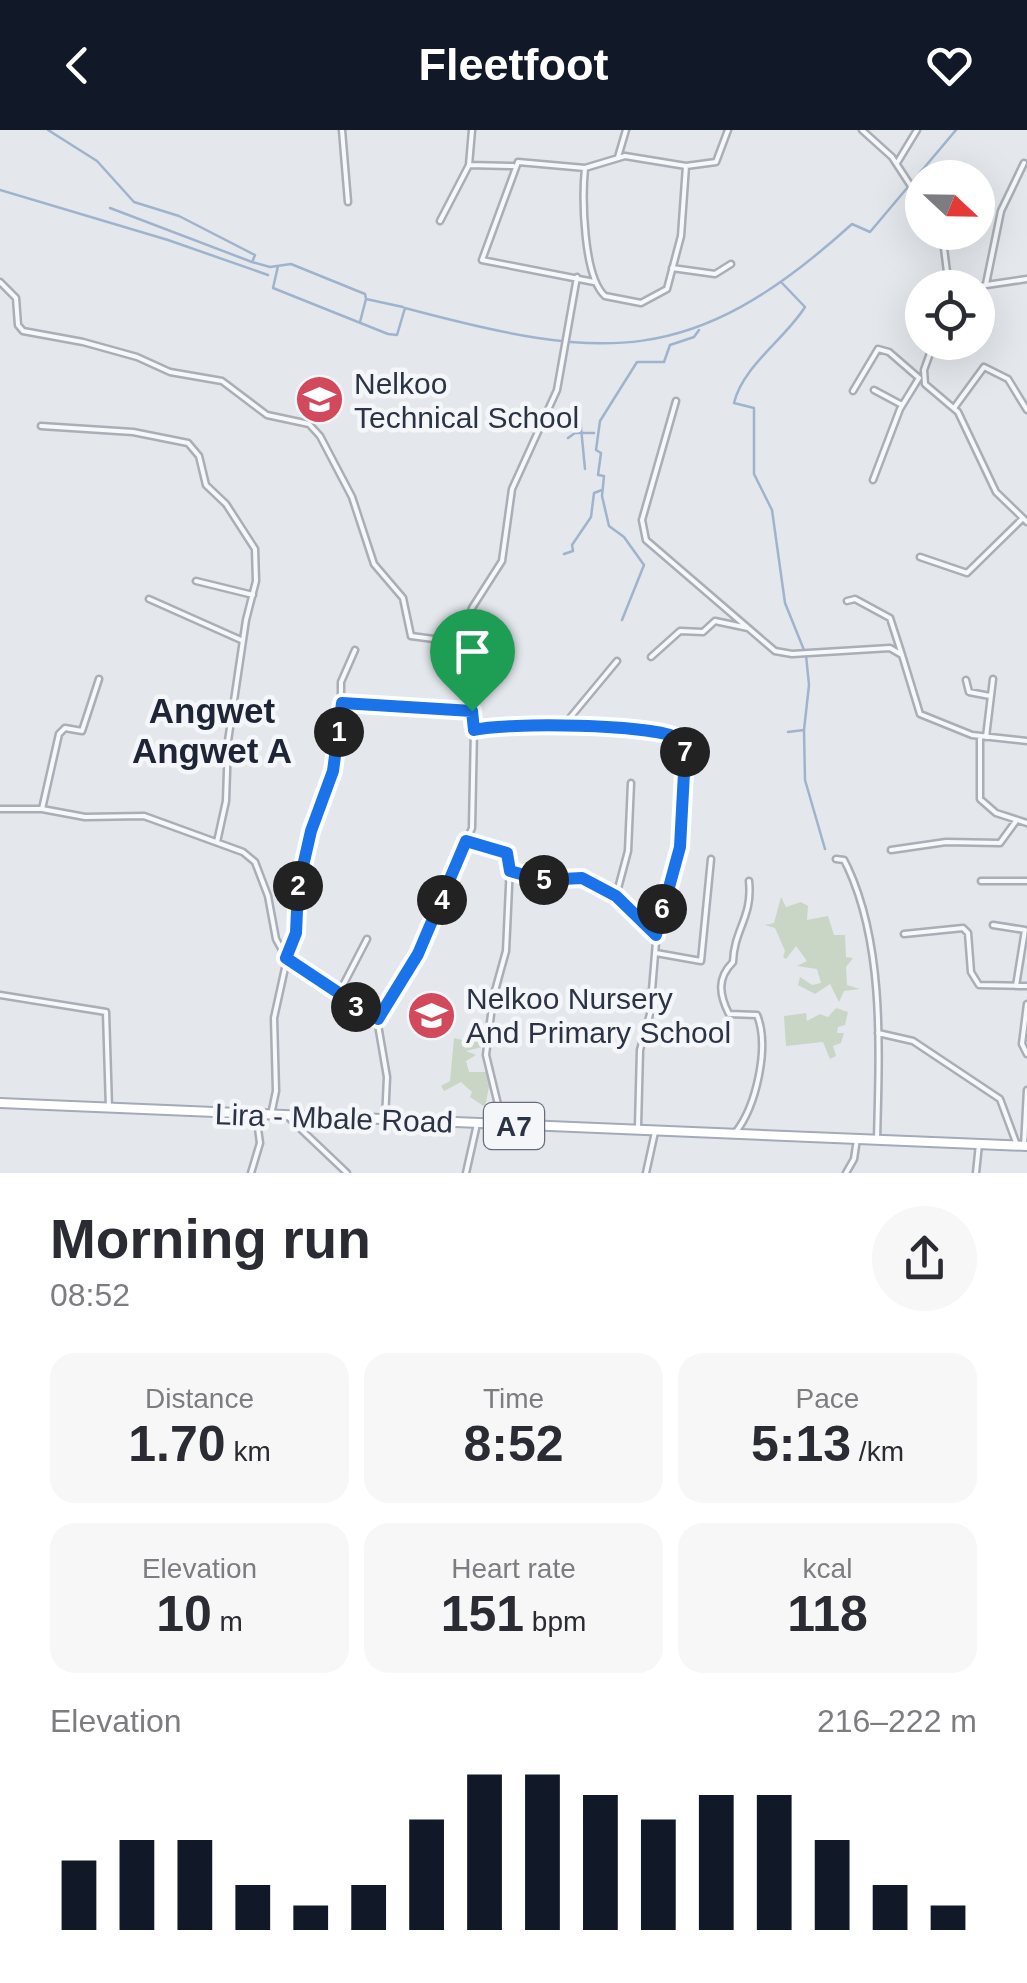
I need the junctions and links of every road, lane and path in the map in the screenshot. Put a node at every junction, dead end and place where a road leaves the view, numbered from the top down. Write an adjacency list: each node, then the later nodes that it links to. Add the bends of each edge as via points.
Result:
1 (342, 130): 15 (street)
2 (472, 130): 10 (street)
3 (626, 130): 7 (street)
4 (728, 130): 12 (street, via 716,162)
5 (862, 130): 8 (street)
6 (916, 130): 8 (street)
7 (618, 157): 12 (street); 13 (street)
8 (897, 163): 14 (street)
9 (1024, 163): 19 (street, via 1001,211)
10 (469, 165): 11 (street); 16 (street)
11 (514, 166): 13 (street); 20 (street, via 482,262)
12 (686, 166): 18 (street)
13 (585, 168): 23 (street)
14 (905, 181)
15 (348, 202)
16 (440, 221)
17 (730, 264): 18 (street, via 715,274)
18 (672, 268): 23 (street, via 667,289 642,303 612,299)
19 (989, 270)
20 (577, 278): 23 (street); 43 (street, via 557,390 512,490 502,561 472,608)
21 (1027, 279): 24 (street)
22 (0, 282): 43 (street, via 16,298 23,331 222,381 267,415 308,424 352,498 374,564 403,598 411,636)
23 (594, 283)
24 (995, 283)
25 (928, 360): 26 (street)
26 (921, 379): 28 (street, via 878,349); 30 (street); 31 (street)
27 (874, 390): 30 (street)
28 (853, 391)
29 (676, 402): 41 (street, via 642,534)
30 (902, 405): 34 (street)
31 (954, 408): 32 (street, via 984,367 1008,379); 35 (street, via 996,492)
32 (1027, 410)
33 (41, 426): 38 (street, via 133,432 192,446 206,486 255,549)
34 (873, 480)
35 (1024, 521): 36 (street, via 967,573)
36 (920, 557)
37 (196, 580): 38 (street)
38 (253, 595): 42 (street)
39 (149, 599): 42 (street)
40 (847, 602): 45 (street, via 855,599 890,618)
41 (748, 628): 45 (street, via 781,654 888,647); 46 (street, via 715,621 703,632 680,631)
42 (243, 640): 64 (street)
43 (464, 643): 53 (street)
44 (355, 650): 52 (street, via 340,682)
45 (902, 655): 56 (street, via 919,714)
46 (652, 657)
47 (617, 660): 54 (street)
48 (993, 678): 51 (street)
49 (99, 679): 60 (street, via 82,732 66,728 59,734)
50 (966, 680): 51 (street, via 972,693)
51 (990, 696): 56 (street)
52 (342, 703): 53 (street); 78 (street, via 333,771 311,831)
53 (472, 711): 55 (street)
54 (564, 726): 55 (street, via 512,722); 75 (street, via 666,734 684,747 680,847)
55 (474, 730): 63 (street, via 473,822)
56 (983, 737): 57 (street); 61 (street, via 978,797)
57 (1027, 740)
58 (631, 783): 72 (street, via 628,851)
59 (0, 809): 60 (street)
60 (42, 810): 64 (street, via 144,816)
61 (1016, 821): 62 (street); 65 (street, via 999,843)
62 (1027, 823)
63 (466, 841): 68 (street, via 507,853); 84 (street, via 418,954)
64 (217, 842): 78 (street, via 255,862)
65 (891, 850)
66 (711, 859): 77 (street, via 701,961)
67 (836, 859): 85 (street, via 846,862 864,906)
68 (510, 871): 72 (street, via 542,880 574,876); 95 (street, via 506,951 486,1055)
69 (749, 881): 98 (street, via 748,918 720,988 729,1014 756,1014 762,1030 757,1083)
70 (981, 881): 71 (street)
71 (1027, 881)
72 (616, 896): 75 (street)
73 (994, 925): 79 (street, via 1025,930)
74 (904, 934): 79 (street, via 964,929 978,984)
75 (656, 935): 77 (street)
76 (367, 939): 82 (street)
77 (654, 952): 96 (street)
78 (286, 958): 82 (street); 91 (street, via 274,1018)
79 (1016, 986): 80 (street)
80 (1027, 986)
81 (0, 995): 89 (street, via 106,1012)
82 (338, 995): 84 (street)
83 (1027, 1004): 86 (street)
84 (378, 1019): 93 (street)
85 (878, 1033): 100 (street); 102 (street, via 916,1042 1000,1099)
86 (1027, 1054)
87 (1027, 1090): 102 (street)
88 (0, 1103): 89 (main road, Lira - Mbale Road / A7)
89 (109, 1108): 90 (main road, Lira - Mbale Road / A7)
90 (256, 1114): 91 (main road, Lira - Mbale Road / A7); 103 (street, via 260,1143)
91 (271, 1115): 92 (main road, Lira - Mbale Road / A7)
92 (286, 1116): 93 (main road, Lira - Mbale Road / A7); 104 (street)
93 (384, 1120): 94 (main road, Lira - Mbale Road / A7)
94 (477, 1124): 95 (main road, Lira - Mbale Road / A7); 105 (street)
95 (503, 1125): 96 (main road, Lira - Mbale Road / A7)
96 (638, 1126): 97 (main road, Lira - Mbale Road / A7)
97 (655, 1127): 98 (main road, Lira - Mbale Road / A7); 106 (street)
98 (735, 1134): 99 (main road, Lira - Mbale Road / A7)
99 (856, 1140): 100 (main road, Lira - Mbale Road / A7); 107 (street)
100 (877, 1140): 101 (main road, Lira - Mbale Road / A7)
101 (979, 1144): 102 (main road, Lira - Mbale Road / A7); 108 (street)
102 (1023, 1146)
103 (251, 1173)
104 (347, 1173)
105 (466, 1173)
106 (646, 1173)
107 (846, 1173)
108 (976, 1173)

